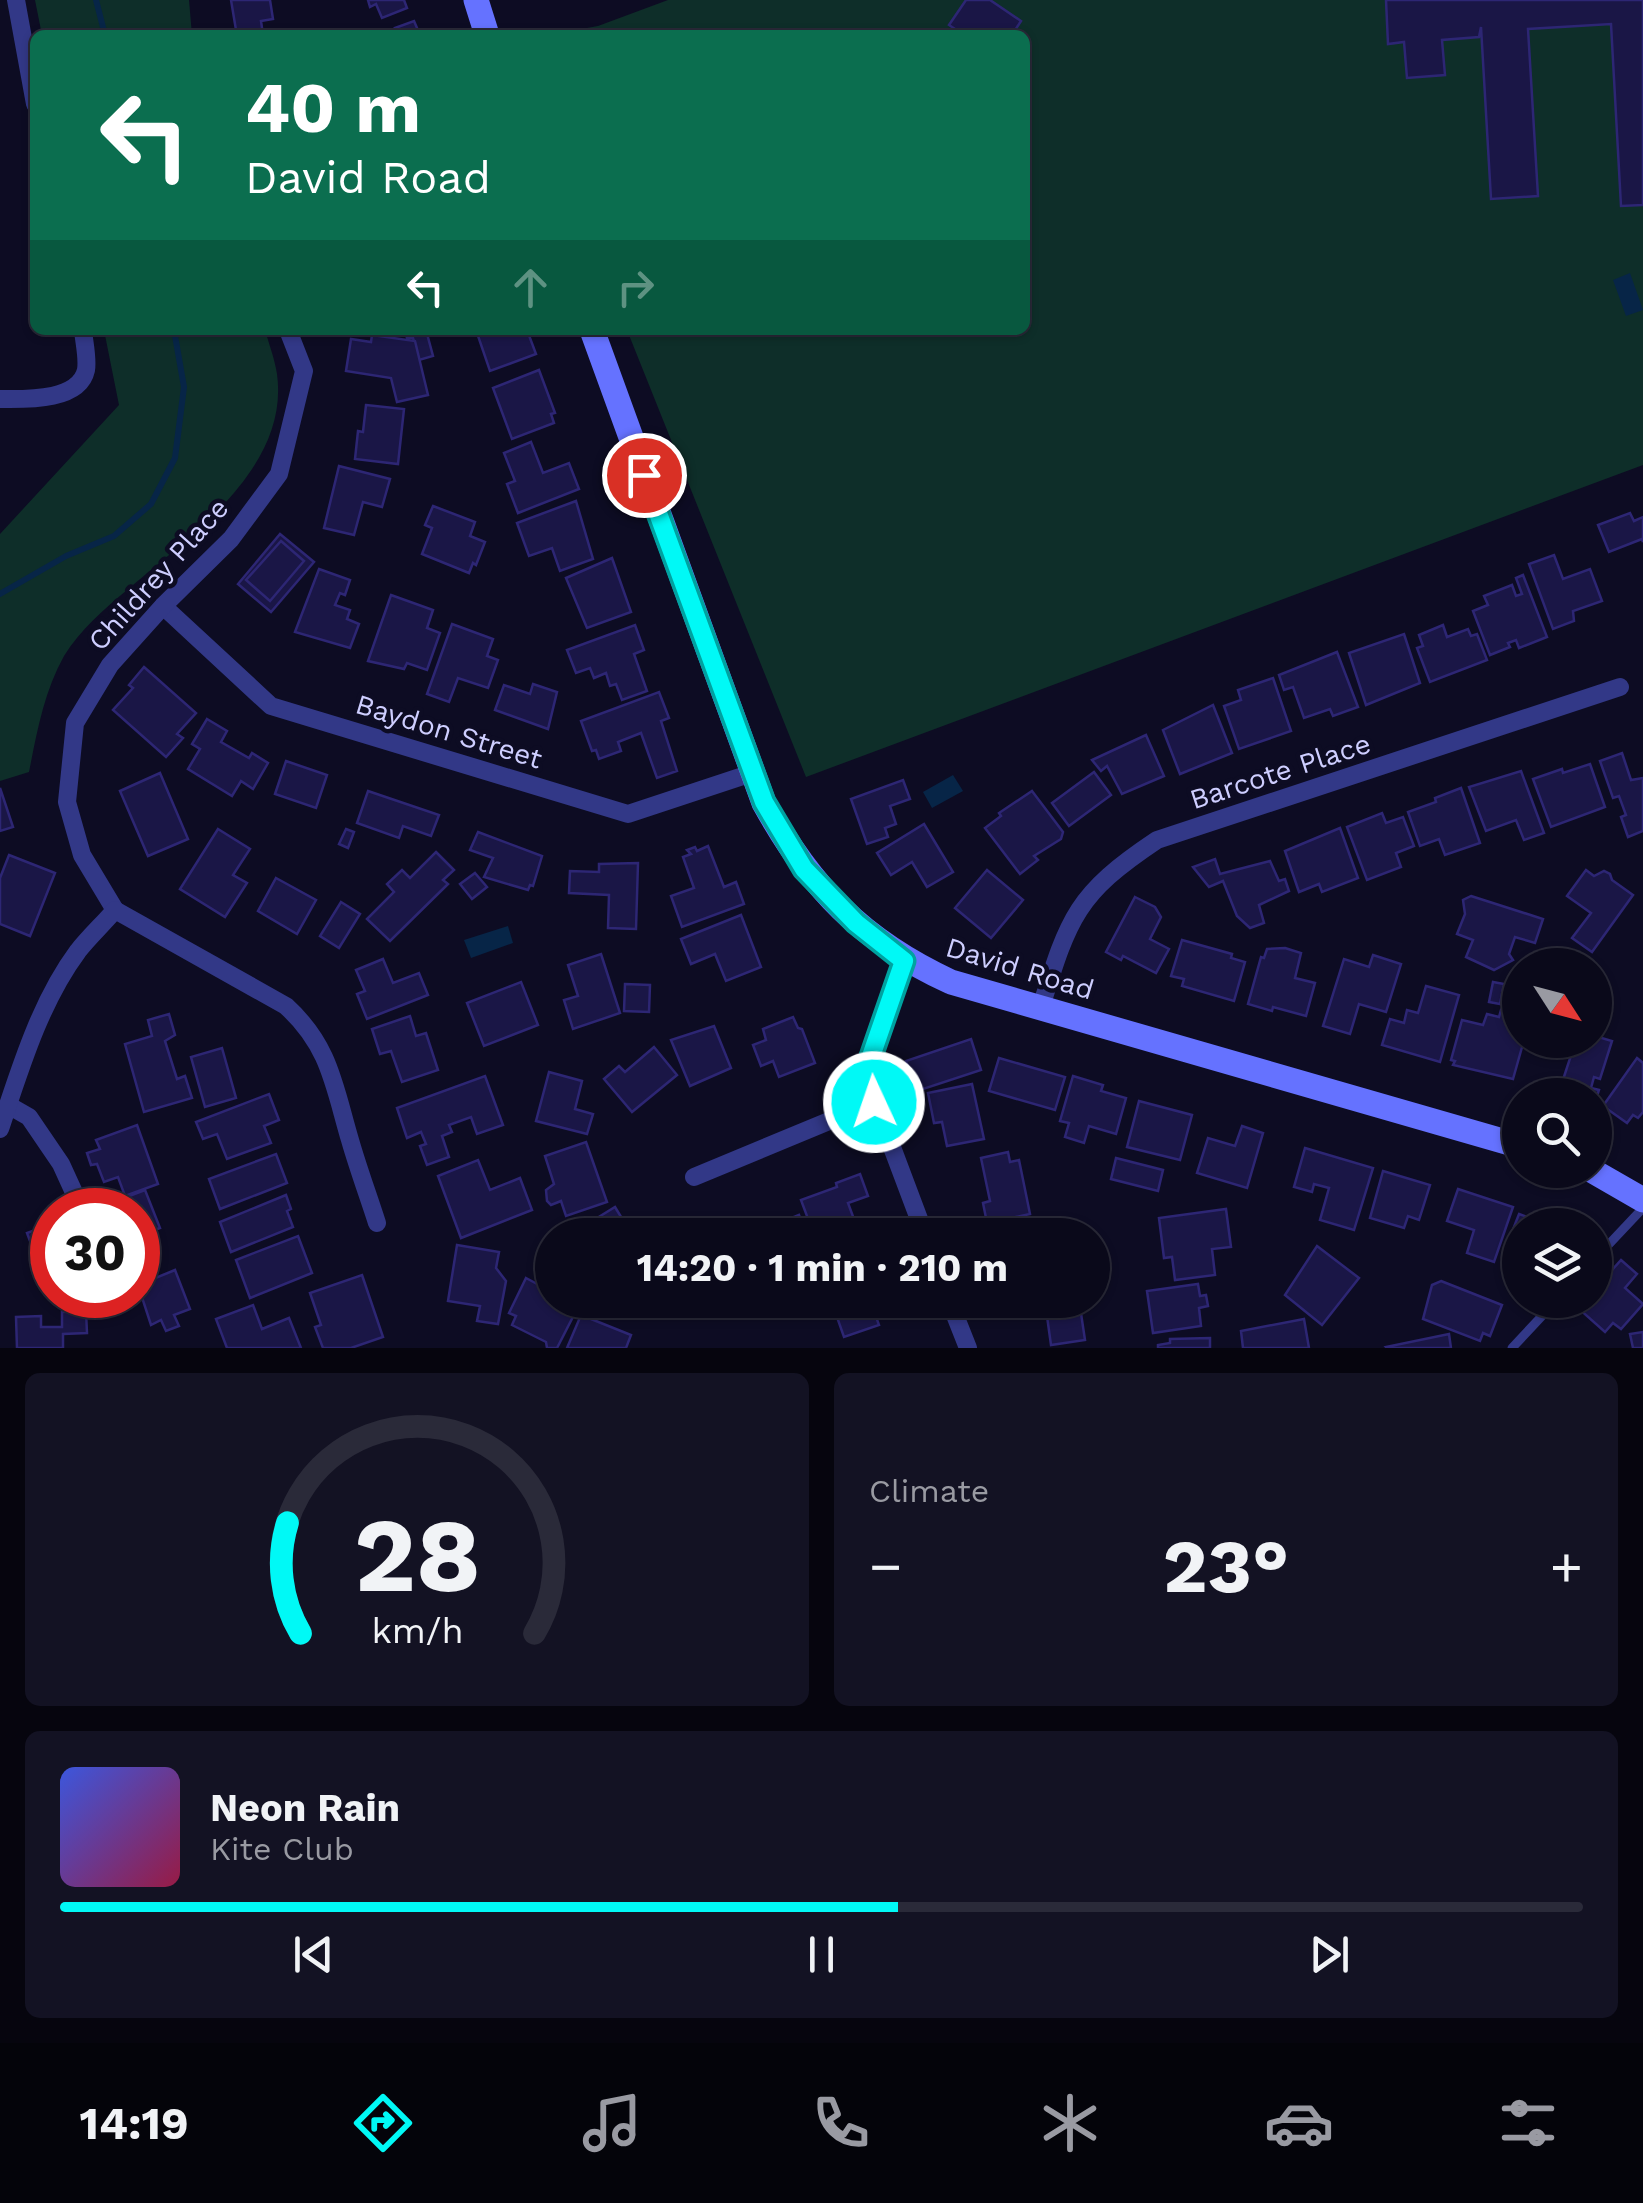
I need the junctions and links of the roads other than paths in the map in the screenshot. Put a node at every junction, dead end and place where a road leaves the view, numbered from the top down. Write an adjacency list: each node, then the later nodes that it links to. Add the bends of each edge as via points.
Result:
1 (16, 0): 4 (street)
2 (476, 0): 3 (street)
3 (486, 30)
4 (30, 77)
5 (83, 335): 8 (street, via 82,380 48,398)
6 (290, 335): 9 (street, Childrey Place, via 304,372 279,474 231,539)
7 (594, 335): 11 (street, David Road)
8 (0, 399)
9 (163, 606): 11 (street, Baydon Street, via 271,706 628,814); 12 (street, Childrey Place, via 110,665 75,724 67,802 82,855)
10 (1620, 686): 14 (street, Barcote Place, via 1157,840 1082,902 1064,934)
11 (752, 773): 13 (street, David Road, via 804,869)
12 (115, 910): 16 (street, via 78,952 52,996); 25 (street, via 286,1006 308,1026 330,1066)
13 (904, 961): 14 (street, David Road); 15 (street, via 867,1068)
14 (1041, 1008): 18 (street, David Road)
15 (874, 1102): 19 (street); 24 (street)
16 (8, 1105): 17 (street); 21 (street, via 29,1117)
17 (0, 1130)
18 (1502, 1141)
19 (694, 1177)
20 (1612, 1182): 22 (street)
21 (72, 1188)
22 (1643, 1200)
23 (1643, 1208): 26 (lane)
24 (918, 1218)
25 (378, 1223)
26 (1612, 1241)
27 (957, 1318): 29 (street)
28 (1540, 1318): 30 (lane)
29 (968, 1348)
30 (1512, 1348)

